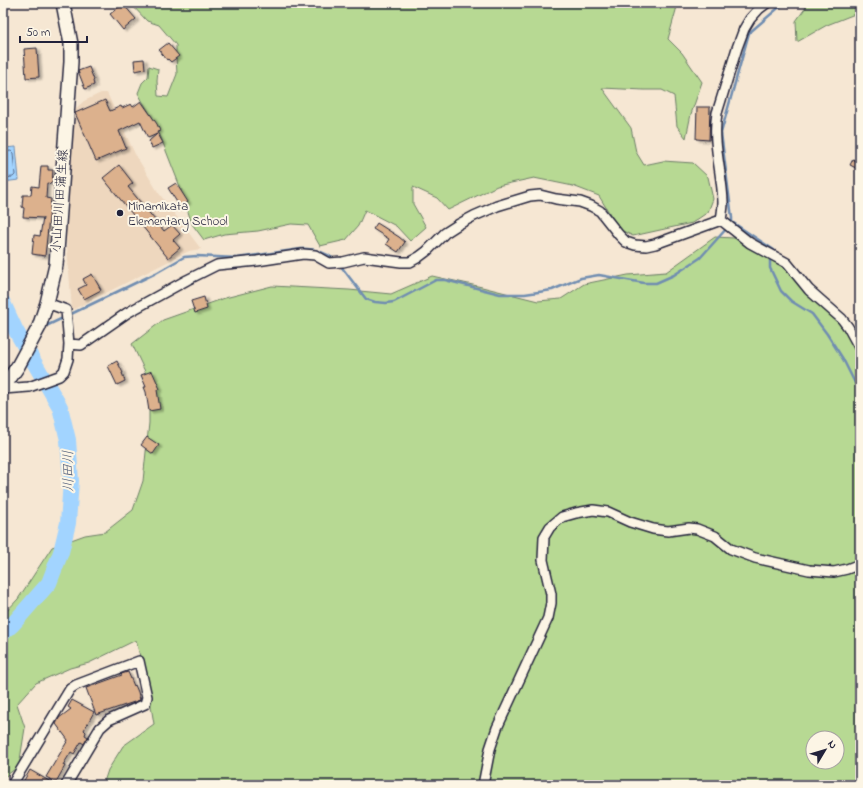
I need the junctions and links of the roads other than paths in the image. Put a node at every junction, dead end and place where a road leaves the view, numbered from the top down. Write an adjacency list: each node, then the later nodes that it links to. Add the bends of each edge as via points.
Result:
1 (63, 3): 4 (main road, 小山田川田蒲生線, via 71,44 71,62 56,265)
2 (767, 3): 3 (street, via 750,19 744,29 717,113 716,139)
3 (726, 224): 5 (street, via 655,244 635,245 626,242 600,211 591,206 540,195 497,206 474,216 445,233 427,251 410,262 364,256 329,263 315,255 303,254 217,265 127,313 81,345); 6 (street, via 750,243 787,263 809,290 842,319)
4 (47, 303): 5 (street, via 66,310); 7 (main road, 小山田川田蒲生線, via 39,327)
5 (70, 344): 7 (street, via 64,371 59,376 29,387)
6 (860, 349)
7 (3, 389)
8 (860, 564): 11 (street, via 834,572 809,570 755,558 731,549 714,536 697,529 653,529 608,512 593,510 562,517 550,527 544,537 543,560 551,594 548,618 497,728)
9 (13, 785): 10 (street, via 70,689 138,661 148,697 145,704 109,720 100,728)
10 (66, 785)
11 (483, 785)

